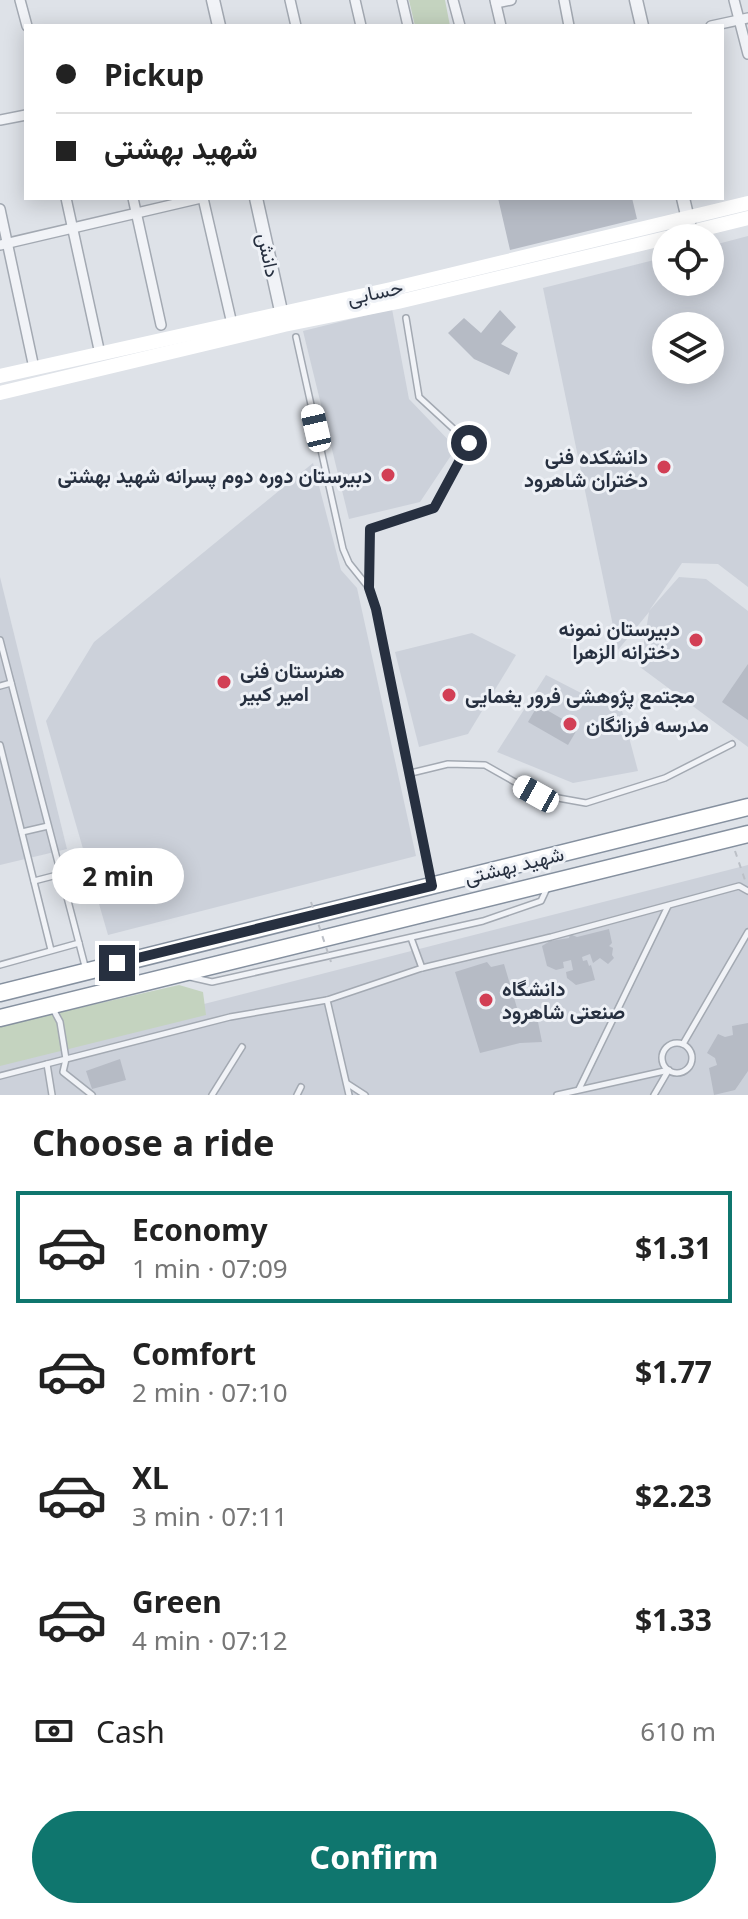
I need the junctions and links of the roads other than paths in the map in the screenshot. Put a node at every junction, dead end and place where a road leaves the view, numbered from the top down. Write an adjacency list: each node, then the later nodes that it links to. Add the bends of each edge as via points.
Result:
1 (20, 0): 13 (street)
2 (213, 0): 14 (street)
3 (290, 0): 15 (street)
4 (355, 0): 16 (street)
5 (402, 0): 17 (street)
6 (453, 0): 18 (street)
7 (511, 0): 11 (street)
8 (564, 0): 20 (street)
9 (636, 0): 21 (street)
10 (734, 0): 12 (street)
11 (496, 2): 19 (street)
12 (743, 19): 22 (street); 23 (street)
13 (26, 24)
14 (219, 24)
15 (296, 24)
16 (361, 24)
17 (408, 24)
18 (459, 24)
19 (501, 24)
20 (569, 24)
21 (642, 24)
22 (720, 24)
23 (748, 54)
24 (24, 115): 25 (street)
25 (0, 120)
26 (66, 200): 39 (street)
27 (133, 200): 34 (street)
28 (193, 200): 34 (street)
29 (202, 200): 45 (street)
30 (256, 200): 43 (street, دانش)
31 (683, 200): 36 (street)
32 (748, 203): 37 (main road, حسابی)
33 (0, 209): 42 (street)
34 (136, 213): 39 (street); 46 (street)
35 (748, 218): 38 (main road, حسابی)
36 (689, 224)
37 (692, 224)
38 (697, 224)
39 (73, 228): 42 (street); 48 (street)
40 (652, 232): 43 (main road, حسابی)
41 (652, 242): 43 (main road, حسابی, via 398,302)
42 (4, 244): 49 (street)
43 (283, 318): 45 (main road, حسابی); 51 (main road, حسابی)
44 (406, 318): 52 (lane, via 419,397 469,443 434,508 370,529)
45 (232, 324): 48 (main road, حسابی)
46 (161, 325)
47 (296, 337): 52 (lane, via 343,549)
48 (100, 354): 49 (main road, حسابی)
49 (34, 368): 50 (main road, حسابی)
50 (0, 376)
51 (0, 393)
52 (369, 588): 59 (lane)
53 (0, 640): 54 (lane)
54 (11, 683): 55 (lane); 61 (lane)
55 (0, 686)
56 (732, 744): 59 (lane, via 665,778 586,803 536,794 485,765 448,764)
57 (0, 745): 58 (lane)
58 (1, 752): 62 (lane)
59 (411, 773): 69 (lane)
60 (748, 807): 63 (highway, شهید بهشتی)
61 (48, 826): 62 (lane); 66 (lane)
62 (22, 832): 67 (lane)
63 (646, 832): 65 (highway, via 638,839 641,851); 69 (highway, شهید بهشتی)
64 (740, 836): 65 (highway, شهید بهشتی)
65 (697, 846): 68 (highway, شهید بهشتی)
66 (61, 874): 67 (lane); 74 (lane)
67 (34, 881): 75 (lane)
68 (549, 883): 73 (lane, via 541,901 526,907); 79 (highway, شهید بهشتی)
69 (432, 886): 78 (highway, شهید بهشتی)
70 (748, 890): 71 (lane, via 739,886)
71 (668, 906): 77 (lane); 92 (lane)
72 (748, 932): 84 (lane)
73 (411, 938): 77 (lane); 79 (lane, via 212,982)
74 (79, 943): 75 (lane); 78 (lane)
75 (51, 950): 76 (lane)
76 (0, 965)
77 (422, 968): 81 (lane)
78 (86, 971): 80 (highway, شهید بهشتی)
79 (177, 975): 82 (highway, شهید بهشتی)
80 (0, 993)
81 (327, 1000): 86 (lane, via 230,1017); 90 (lane)
82 (52, 1005): 83 (highway, شهید بهشتی); 86 (lane)
83 (0, 1018)
84 (683, 1044): 88 (lane, via 669,1045 663,1053); 88 (lane, via 692,1056 690,1065 683,1071)
85 (242, 1047): 95 (lane)
86 (66, 1059): 87 (lane); 94 (lane, via 63,1072)
87 (47, 1064): 89 (lane); 93 (lane)
88 (669, 1070): 92 (lane); 100 (lane)
89 (0, 1076)
90 (347, 1083): 97 (lane); 98 (lane)
91 (301, 1087): 96 (lane)
92 (579, 1089): 99 (lane)
93 (52, 1095)
94 (92, 1095)
95 (212, 1095)
96 (297, 1095)
97 (349, 1095)
98 (365, 1095)
99 (557, 1095)
100 (654, 1095)

